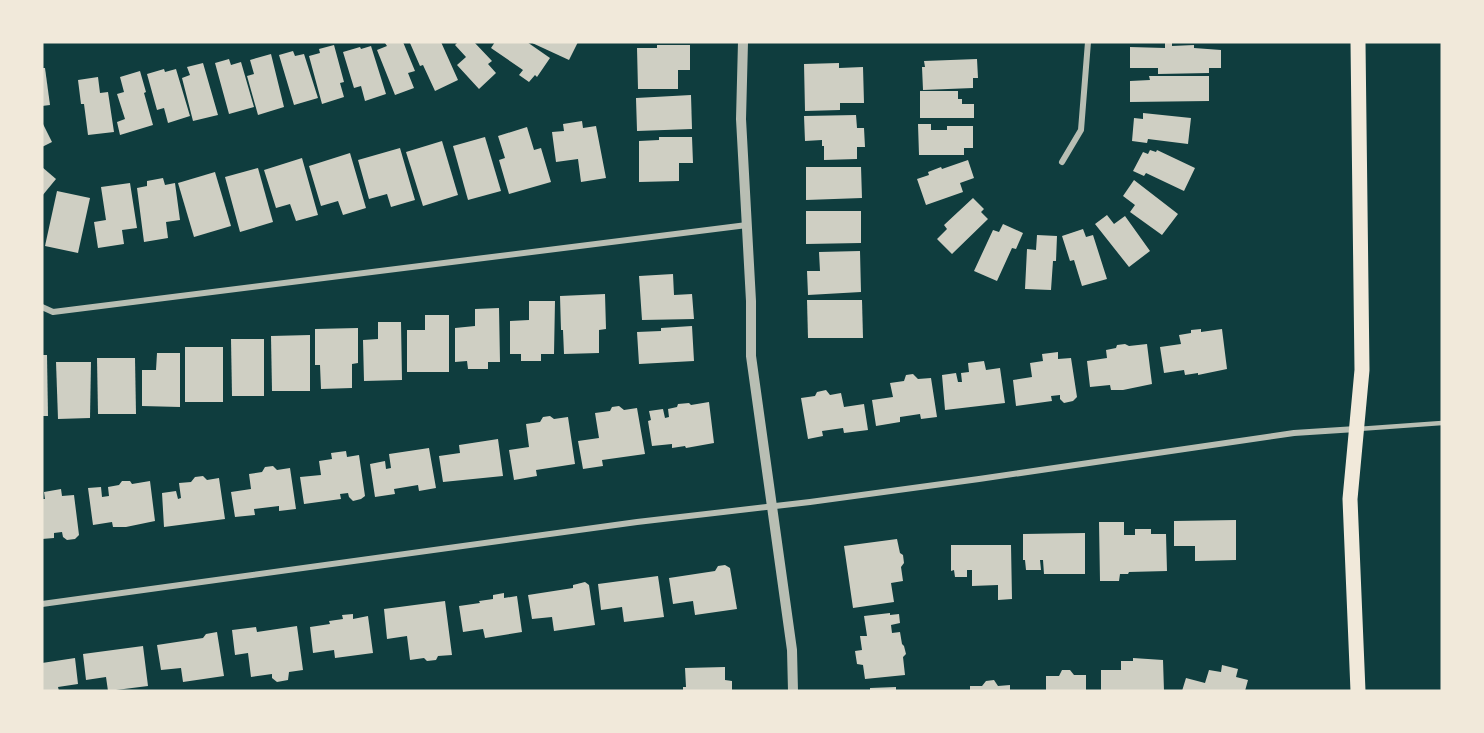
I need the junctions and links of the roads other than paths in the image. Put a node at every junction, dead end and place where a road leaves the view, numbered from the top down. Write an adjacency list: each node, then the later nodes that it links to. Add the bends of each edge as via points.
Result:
1 (743, 42): 5 (street, via 741,119)
2 (1088, 42): 4 (street, via 1081,130)
3 (1358, 42): 8 (main road, via 1362,370)
4 (1062, 162)
5 (747, 225): 6 (street, via 53,312); 9 (street, via 751,356)
6 (42, 307)
7 (1442, 423): 8 (lane)
8 (1357, 429): 9 (street, via 1294,433); 12 (main road, via 1350,499)
9 (771, 506): 10 (street); 11 (street, via 792,650)
10 (42, 604)
11 (793, 691)
12 (1358, 691)

